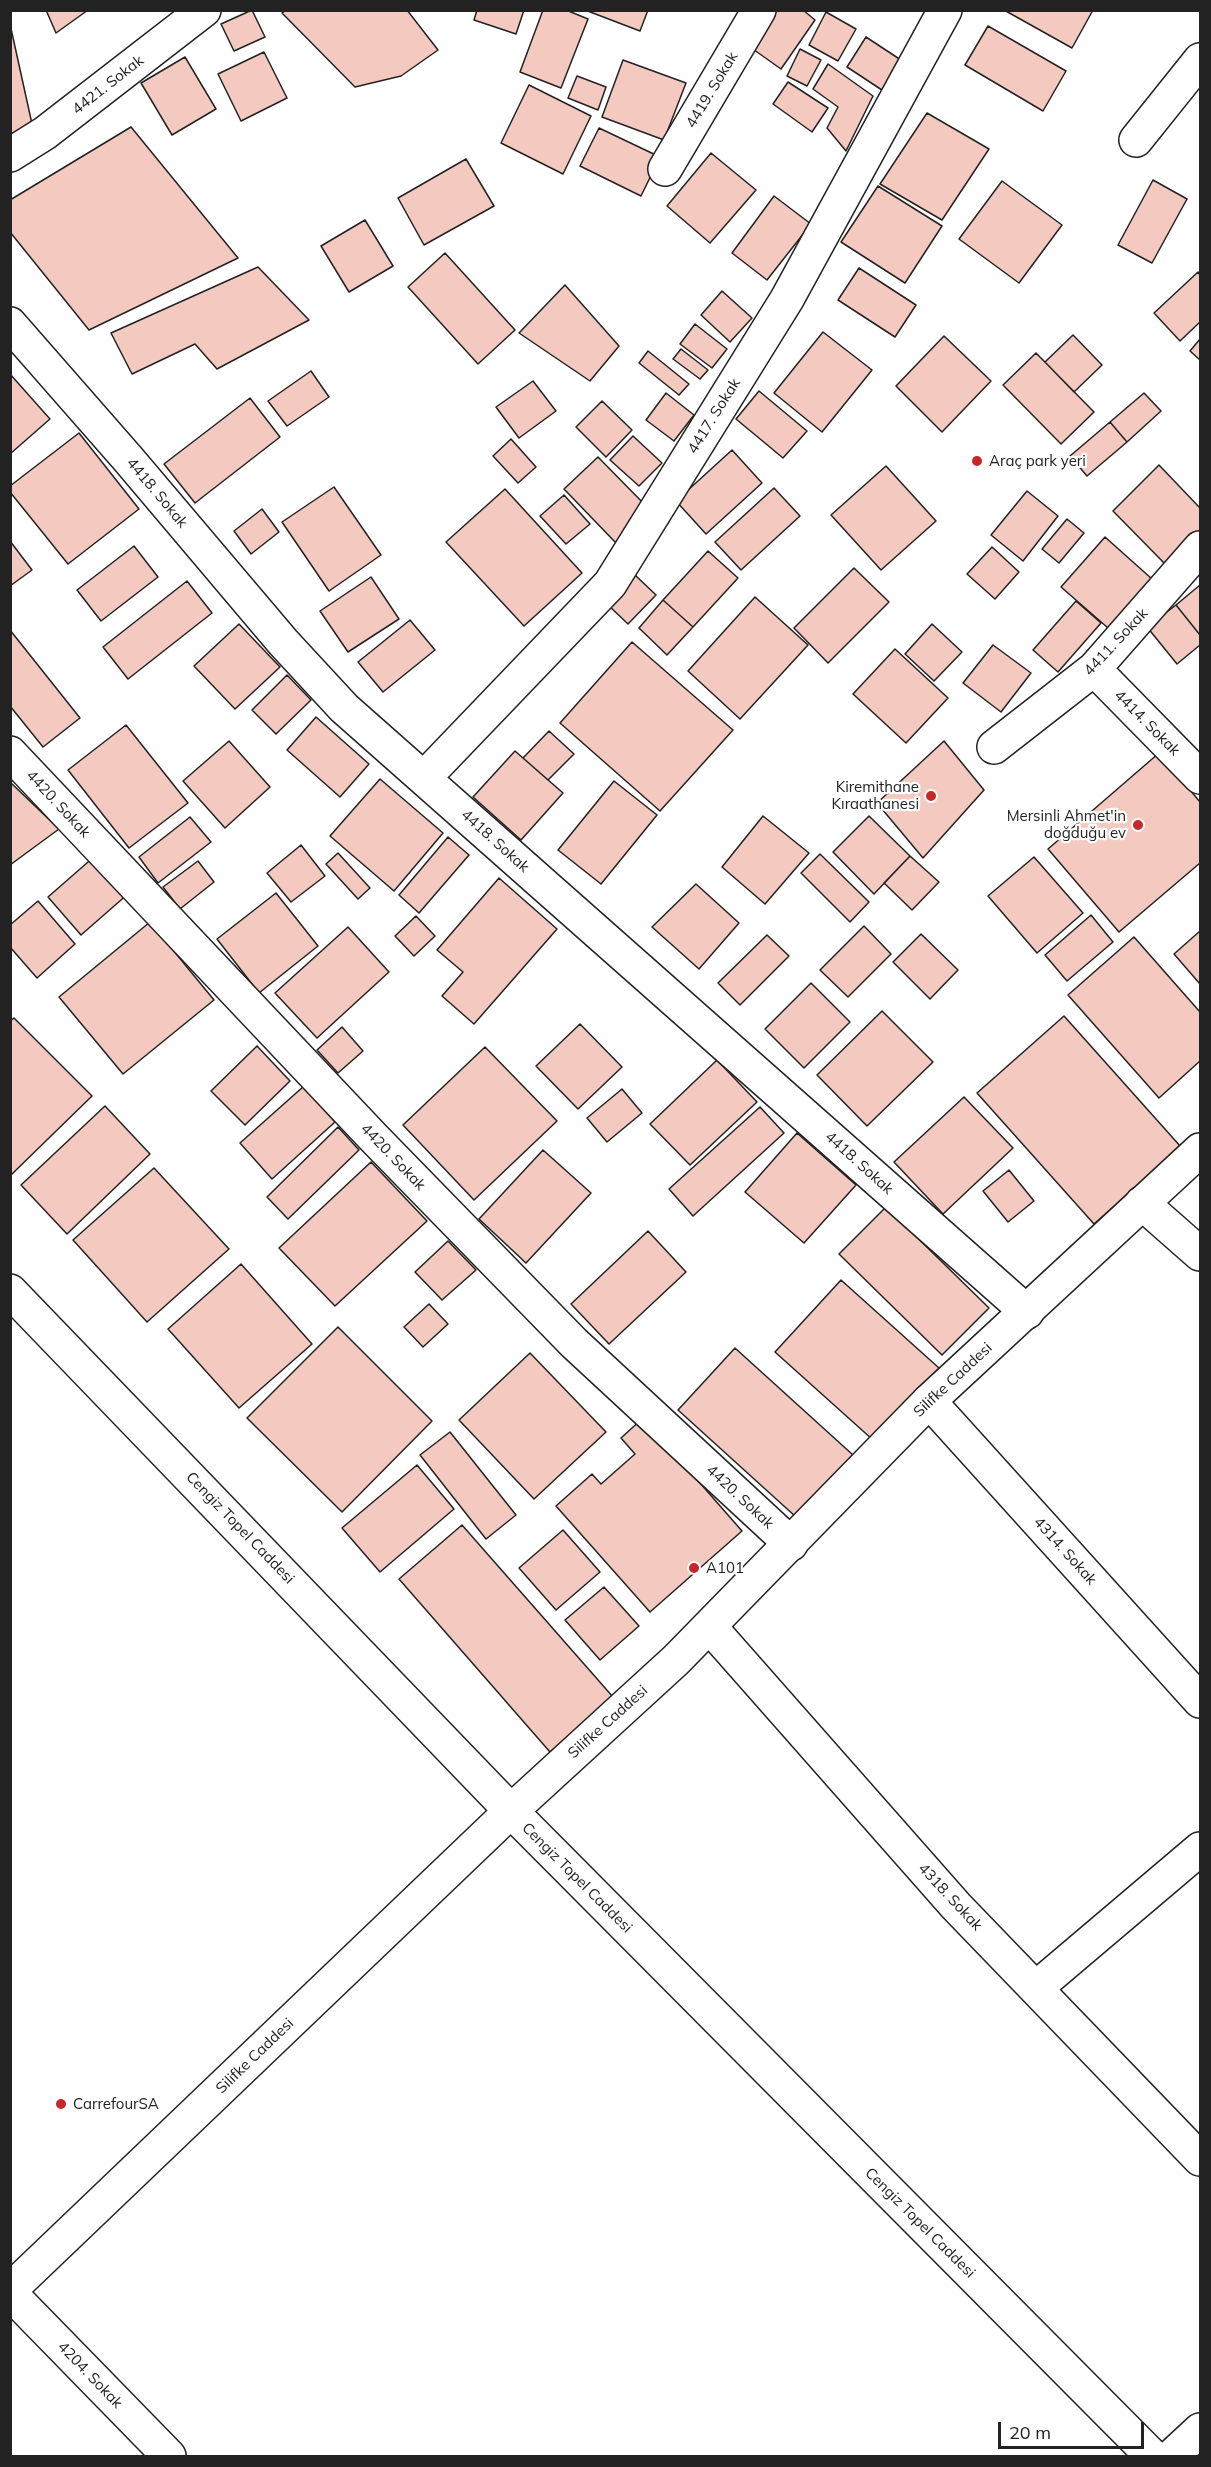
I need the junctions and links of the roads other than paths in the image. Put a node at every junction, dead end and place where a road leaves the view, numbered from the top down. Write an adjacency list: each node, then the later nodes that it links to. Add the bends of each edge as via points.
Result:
1 (204, 10): 6 (street, 4421. Sokak, via 45,133)
2 (759, 10): 7 (street, 4419. Sokak)
3 (945, 10): 14 (street, 4417. Sokak, via 787,298 610,584)
4 (1200, 60): 5 (street)
5 (1136, 140)
6 (10, 155)
7 (665, 169)
8 (10, 324): 14 (street, 4418. Sokak, via 283,642 344,708)
9 (1200, 548): 10 (street, 4411. Sokak)
10 (1094, 669): 11 (street, 4411. Sokak); 13 (street, 4414. Sokak)
11 (994, 747)
12 (10, 753): 21 (street, 4420. Sokak, via 366,1130 574,1343)
13 (1200, 777)
14 (424, 778): 19 (street, 4418. Sokak)
15 (1200, 1150): 16 (street, Silifke Caddesi)
16 (1142, 1203): 17 (street); 19 (street, Silifke Caddesi)
17 (1200, 1254)
18 (10, 1291): 24 (street, Cengiz Topel Caddesi)
19 (1027, 1312): 20 (street, Silifke Caddesi)
20 (929, 1401): 21 (street, Silifke Caddesi); 23 (street, 4314. Sokak)
21 (791, 1544): 22 (street, Silifke Caddesi)
22 (710, 1627): 24 (street, Silifke Caddesi); 26 (street, 4318. Sokak, via 956,1906)
23 (1200, 1701)
24 (511, 1811): 28 (street, Silifke Caddesi); 31 (street, Cengiz Topel Caddesi)
25 (1200, 1849): 26 (street)
26 (1036, 1988): 27 (street, 4318. Sokak)
27 (1200, 2158)
28 (10, 2292): 30 (street, 4204. Sokak)
29 (1200, 2430): 32 (street)
30 (169, 2457)
31 (1152, 2457)
32 (1172, 2457)

